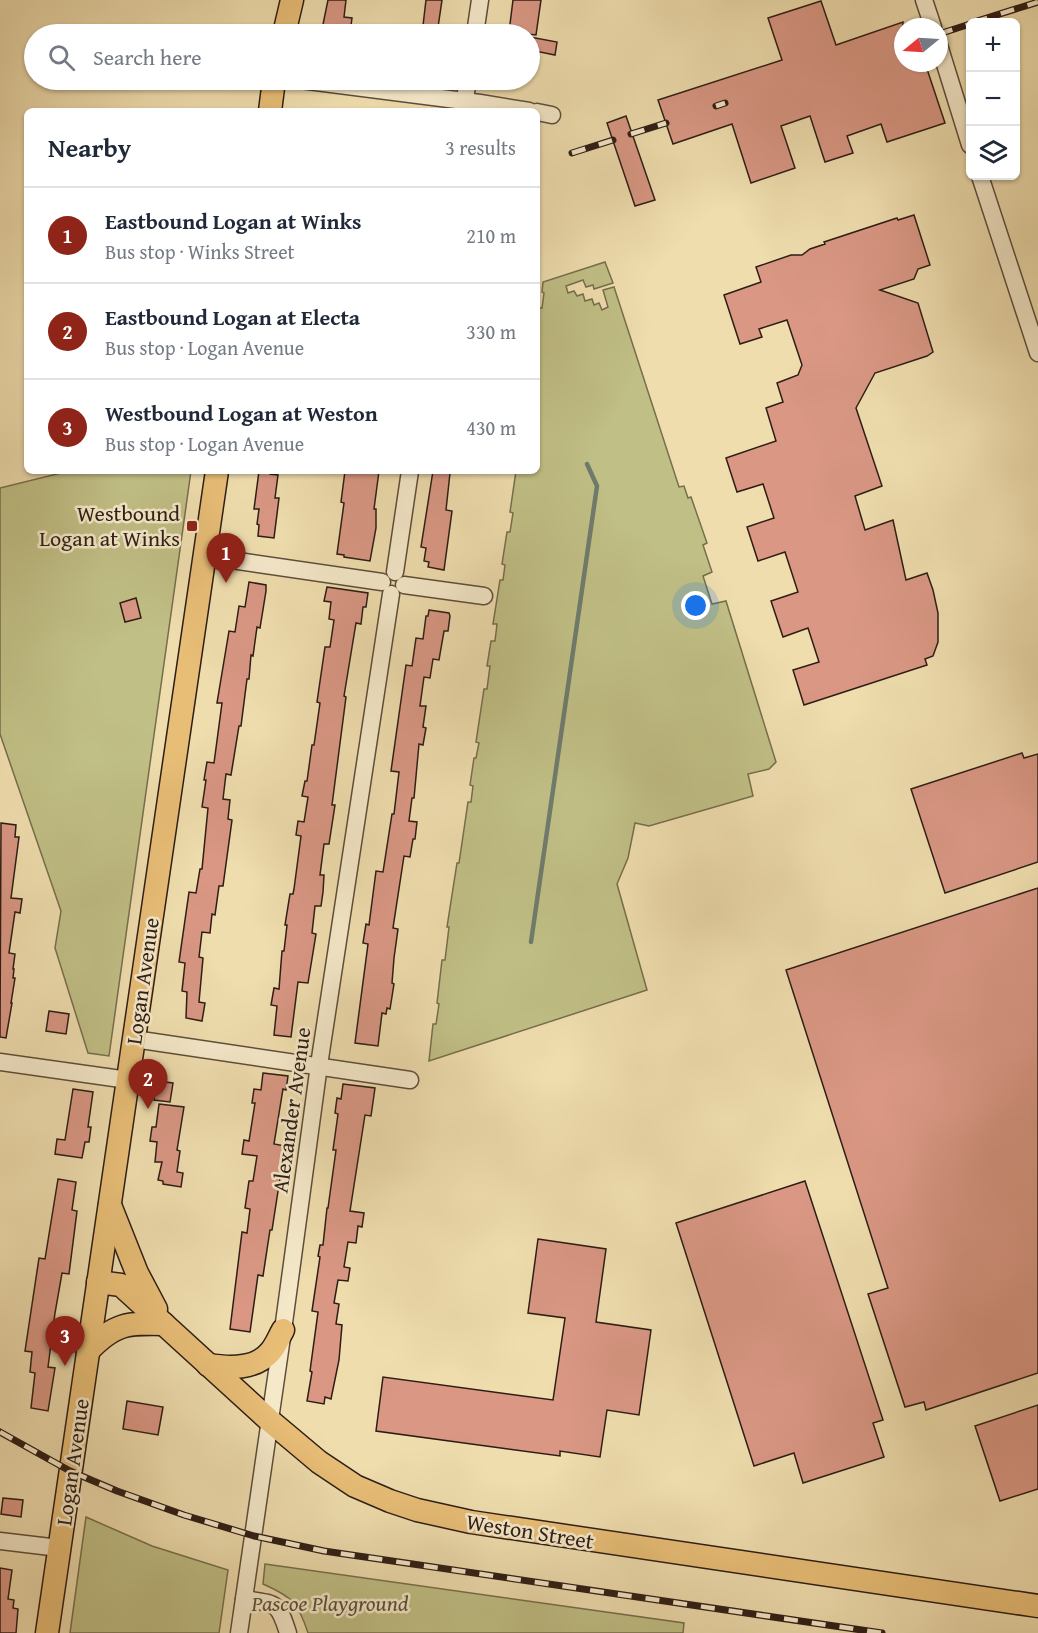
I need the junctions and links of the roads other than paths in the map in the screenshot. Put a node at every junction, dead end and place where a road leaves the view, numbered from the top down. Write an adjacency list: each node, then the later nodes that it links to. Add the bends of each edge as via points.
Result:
1 (280, 0): 6 (main road)
2 (292, 0): 7 (main road)
3 (480, 0): 8 (street)
4 (924, 0): 5 (street)
5 (930, 18)
6 (279, 24)
7 (286, 24)
8 (476, 24)
9 (947, 72): 16 (street)
10 (273, 90): 14 (main road)
11 (363, 90): 13 (street)
12 (466, 90): 13 (street)
13 (464, 106): 15 (street)
14 (270, 108)
15 (490, 108)
16 (966, 132)
17 (981, 180): 18 (street)
18 (1038, 353)
19 (217, 474): 21 (main road, Logan Avenue)
20 (410, 474): 22 (street, Alexander Avenue)
21 (204, 556): 22 (street); 24 (main road, Logan Avenue)
22 (393, 583): 23 (street); 26 (street, Alexander Avenue)
23 (484, 596)
24 (134, 1038): 26 (street); 27 (main road, Logan Avenue)
25 (0, 1062): 27 (street)
26 (319, 1065): 28 (street); 32 (street, Alexander Avenue)
27 (128, 1080): 29 (main road, Logan Avenue)
28 (410, 1080)
29 (110, 1204): 30 (main road, Logan Avenue); 31 (main road, via 137,1274)
30 (98, 1282): 31 (main road, Weston Street, via 121,1285); 33 (main road, Logan Avenue)
31 (164, 1324): 33 (main road, via 124,1325 106,1334); 34 (main road, Weston Street)
32 (283, 1330): 34 (main road, via 271,1352 256,1363 238,1368); 35 (street, Alexander Avenue)
33 (88, 1351): 37 (main road, Logan Avenue)
34 (208, 1365): 35 (main road, Weston Street)
35 (269, 1420): 38 (street, Alexander Avenue); 39 (main road, Weston Street, via 319,1462 356,1486 428,1513)
36 (0, 1541): 37 (street)
37 (59, 1548): 40 (main road, Logan Avenue)
38 (244, 1599): 41 (street, Alexander Avenue); 42 (street, via 275,1606)
39 (1038, 1606)
40 (47, 1633)
41 (239, 1633)
42 (288, 1633)

